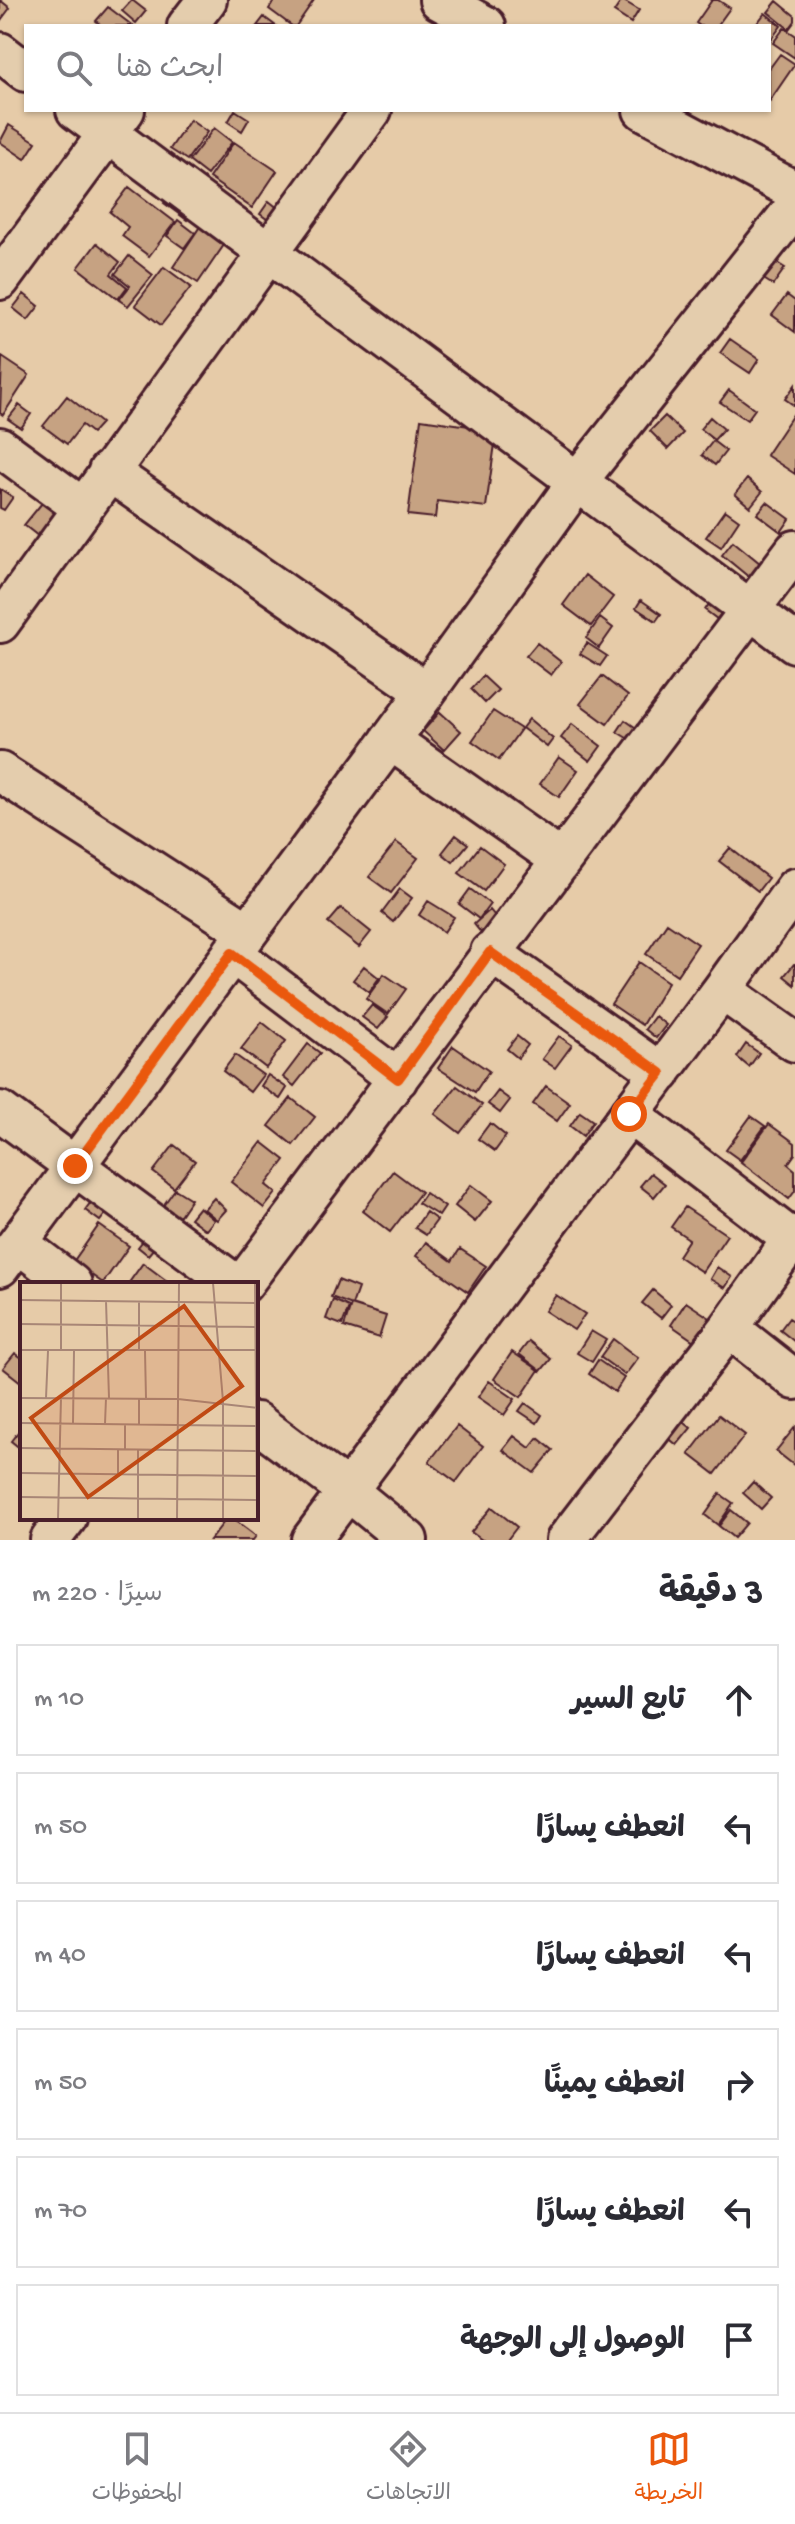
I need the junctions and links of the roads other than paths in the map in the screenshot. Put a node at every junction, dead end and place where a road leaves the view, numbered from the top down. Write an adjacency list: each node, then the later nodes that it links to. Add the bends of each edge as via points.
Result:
1 (207, 0): 3 (street)
2 (443, 8): 4 (street)
3 (189, 24)
4 (481, 24)
5 (0, 52): 6 (street)
6 (24, 70)
7 (83, 112): 10 (street)
8 (371, 112): 13 (street)
9 (647, 112): 11 (street)
10 (116, 122): 13 (street); 14 (street)
11 (795, 191)
12 (795, 207): 17 (street)
13 (269, 251): 16 (street); 17 (street)
14 (0, 280)
15 (0, 447): 18 (street)
16 (108, 471): 18 (street); 23 (street)
17 (577, 482): 20 (street); 23 (street)
18 (83, 508): 21 (street)
19 (795, 550): 20 (street)
20 (749, 610): 22 (street); 26 (street)
21 (0, 623)
22 (795, 643)
23 (426, 692): 24 (street)
24 (390, 740): 26 (street); 28 (street)
25 (0, 772): 28 (street)
26 (561, 860): 29 (street)
27 (795, 888): 30 (street)
28 (240, 942): 33 (street); 36 (street)
29 (490, 952): 32 (street); 33 (street)
30 (722, 990): 31 (street); 32 (street)
31 (795, 1042)
32 (661, 1073): 35 (street)
33 (398, 1079): 41 (street)
34 (0, 1111): 36 (street)
35 (629, 1114): 37 (street); 45 (street)
36 (75, 1166): 38 (street); 40 (street)
37 (793, 1237): 42 (street)
38 (9, 1255): 39 (street)
39 (68, 1282)
40 (232, 1282)
41 (245, 1282)
42 (729, 1328): 43 (street); 50 (street)
43 (795, 1380)
44 (258, 1424): 45 (street)
45 (348, 1491): 48 (street); 49 (street)
46 (65, 1520): 47 (street)
47 (50, 1540)
48 (311, 1540)
49 (408, 1540)
50 (566, 1540)

